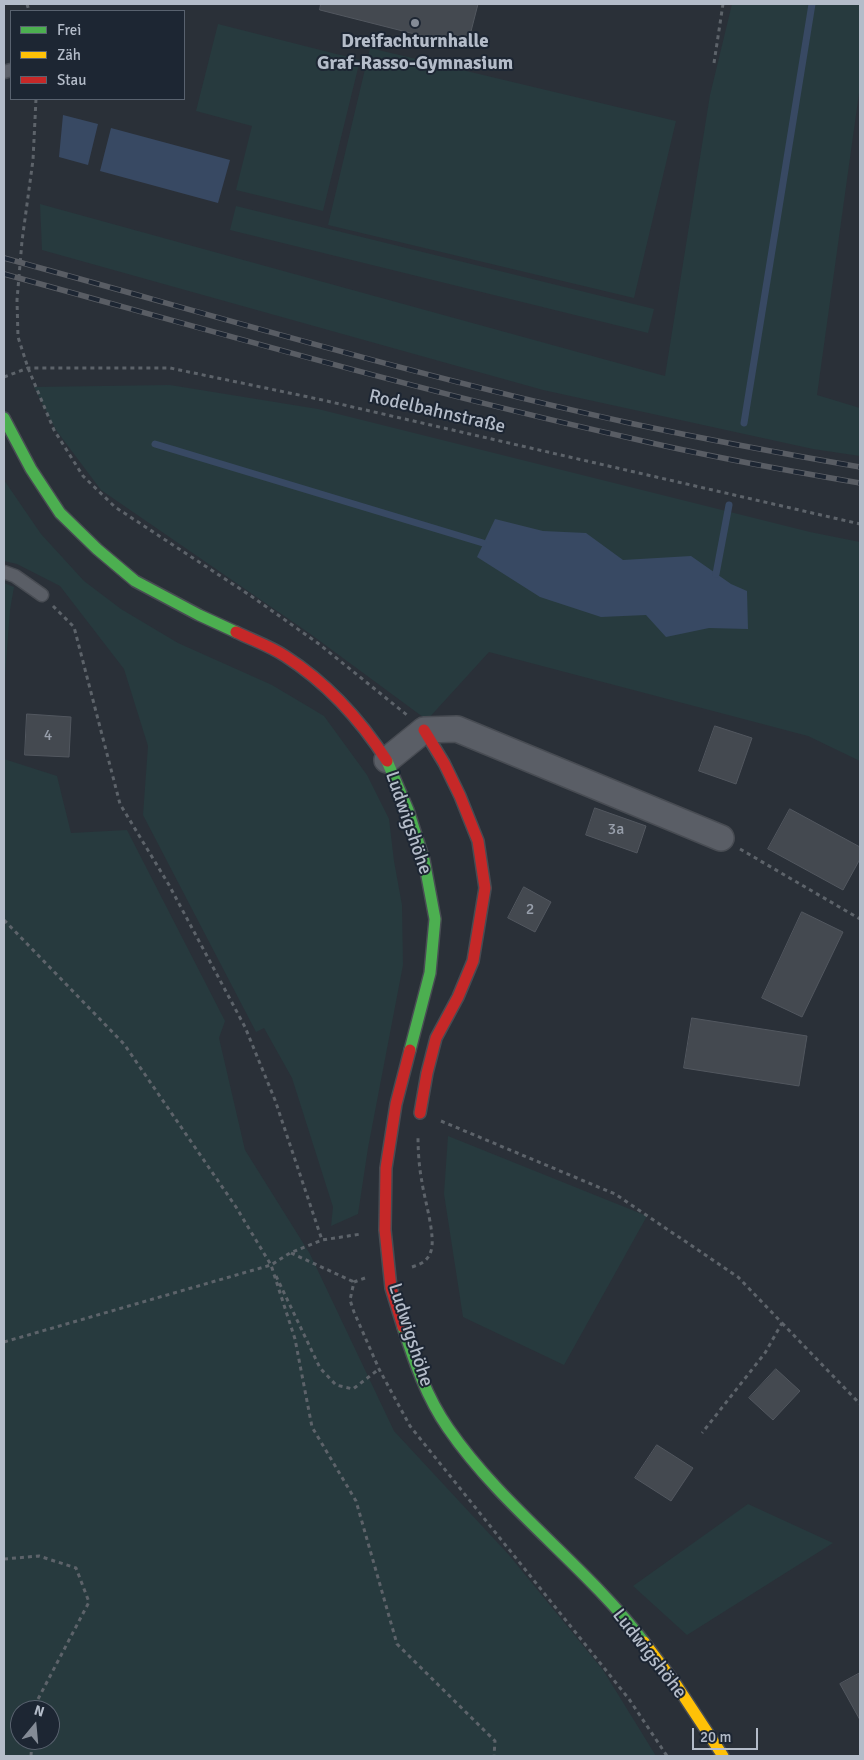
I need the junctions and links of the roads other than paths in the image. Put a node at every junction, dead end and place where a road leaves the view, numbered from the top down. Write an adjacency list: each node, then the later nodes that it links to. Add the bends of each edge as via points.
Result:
1 (4, 419): 5 (main road, Ludwigshöhe, via 60,513 97,549 135,581 284,655 327,687 359,721)
2 (4, 572): 3 (lane)
3 (42, 595)
4 (424, 730): 5 (street, Ludwigshöhe); 6 (street, via 456,729); 7 (main road, via 444,763 478,841 485,888 473,961 436,1038)
5 (387, 760): 8 (main road, Ludwigshöhe, via 424,860 435,919 430,973 394,1113 386,1168 385,1230 391,1288 405,1332 426,1389 447,1427 475,1464 639,1636 675,1683)
6 (721, 838)
7 (420, 1112)
8 (723, 1756)

